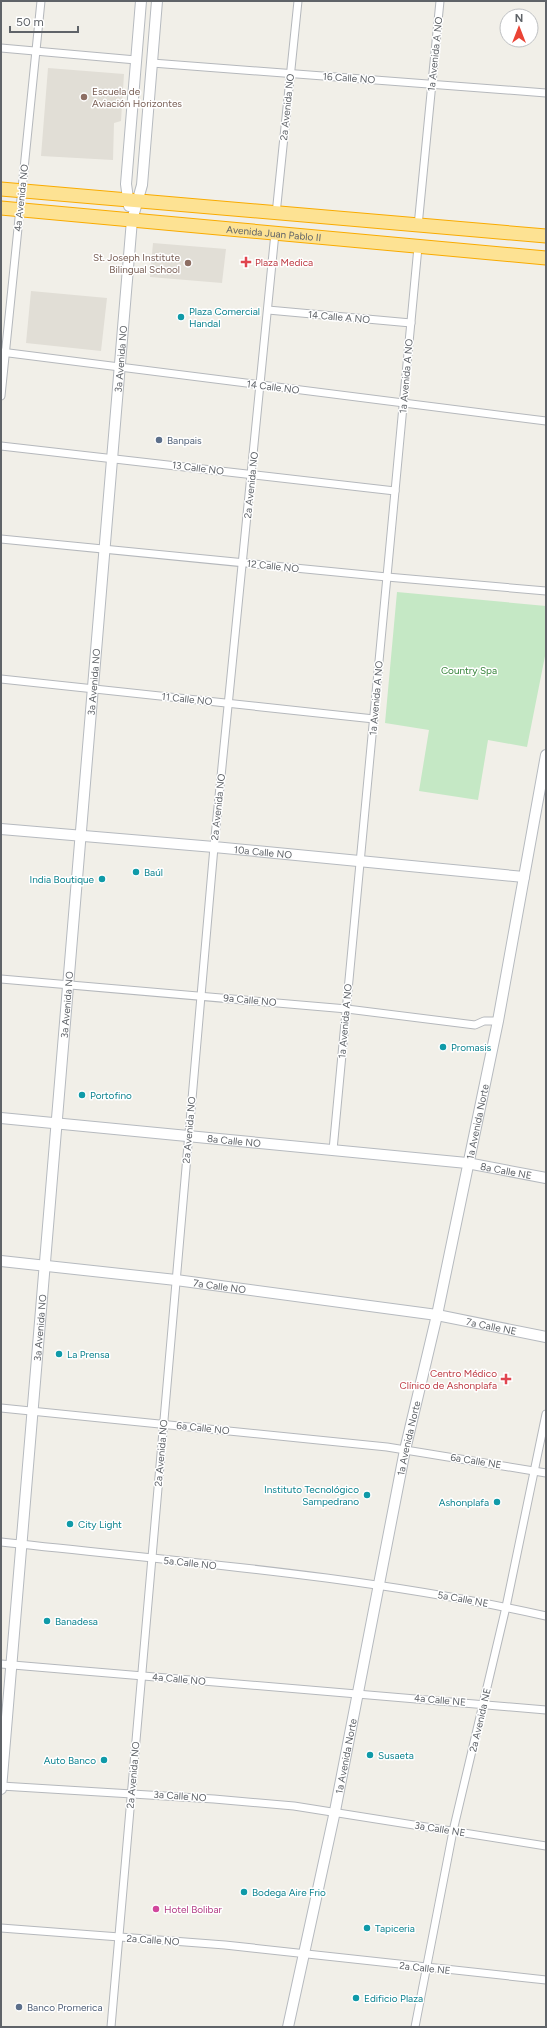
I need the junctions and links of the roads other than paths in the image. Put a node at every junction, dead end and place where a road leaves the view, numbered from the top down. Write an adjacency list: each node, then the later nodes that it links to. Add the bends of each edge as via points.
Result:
1 (41, 1): 7 (street, 4a Avenida NO)
2 (141, 1): 8 (street, 3a Avenida NO)
3 (157, 1): 9 (street, 3a Avenida NO)
4 (298, 1): 10 (street, 2a Avenida NO)
5 (440, 1): 11 (street, 1a Avenida A NO)
6 (1, 48): 7 (street)
7 (36, 52): 8 (street); 14 (street, 4a Avenida NO)
8 (136, 60): 15 (street, 3a Avenida NO, via 126,184)
9 (152, 63): 10 (street, 16 Calle NO); 15 (street, 3a Avenida NO, via 142,185)
10 (291, 73): 11 (street, 16 Calle NO); 18 (street, 2a Avenida NO)
11 (432, 84): 12 (street, 16 Calle NO); 20 (street, 1a Avenida A NO)
12 (546, 93)
13 (1, 189): 14 (highway, Avenida Juan Pablo II)
14 (21, 191): 15 (highway, Avenida Juan Pablo II); 17 (street, 4a Avenida NO)
15 (133, 201): 18 (highway, Avenida Juan Pablo II); 19 (street, 3a Avenida NO)
16 (1, 208): 17 (highway, Avenida Juan Pablo II)
17 (19, 210): 19 (highway, Avenida Juan Pablo II); 27 (street, 4a Avenida NO)
18 (276, 214): 20 (highway, Avenida Juan Pablo II)
19 (132, 220): 21 (highway, Avenida Juan Pablo II); 28 (street, 3a Avenida NO)
20 (418, 226): 22 (highway, Avenida Juan Pablo II)
21 (275, 234): 23 (highway, Avenida Juan Pablo II); 25 (street, 2a Avenida NO)
22 (546, 236)
23 (418, 247): 24 (highway, Avenida Juan Pablo II); 26 (street, 1a Avenida A NO)
24 (546, 258)
25 (268, 310): 26 (street, 14 Calle A NO); 29 (street, 2a Avenida NO)
26 (411, 323): 31 (street, 1a Avenida A NO)
27 (4, 352): 28 (street, 14 Calle NO); 30 (street, 4a Avenida NO)
28 (119, 366): 29 (street, 14 Calle NO); 34 (street, 3a Avenida NO)
29 (261, 386): 31 (street, 14 Calle NO); 35 (street, 2a Avenida NO)
30 (1, 396)
31 (403, 402): 32 (street, 14 Calle NO); 36 (street, 1a Avenida A NO)
32 (546, 421)
33 (1, 446): 34 (street, 13 Calle NO)
34 (112, 458): 35 (street, 13 Calle NO); 38 (street, 3a Avenida NO)
35 (252, 474): 36 (street, 13 Calle NO); 39 (street, 2a Avenida NO)
36 (395, 491): 40 (street, 1a Avenida A NO)
37 (1, 538): 38 (street, 12 Calle NO)
38 (104, 549): 39 (street, 12 Calle NO); 43 (street, 3a Avenida NO)
39 (243, 563): 40 (street, 12 Calle NO); 44 (street, 2a Avenida NO)
40 (387, 577): 41 (street, 12 Calle NO); 45 (street, 1a Avenida A NO)
41 (546, 591)
42 (1, 678): 43 (street, 11 Calle NO)
43 (93, 689): 44 (street, 11 Calle NO); 48 (street, 3a Avenida NO)
44 (230, 704): 45 (street, 11 Calle NO); 49 (street, 2a Avenida NO)
45 (374, 719): 50 (street, 1a Avenida A NO)
46 (546, 755): 51 (street, 1a Avenida Norte)
47 (1, 829): 48 (street, 10a Calle NO)
48 (80, 836): 49 (street, 10a Calle NO); 53 (street, 3a Avenida NO)
49 (214, 847): 50 (street, 10a Calle NO); 54 (street, 2a Avenida NO)
50 (360, 862): 51 (street, 10a Calle NO); 55 (street, 1a Avenida A NO)
51 (524, 877): 56 (street, 1a Avenida Norte)
52 (1, 979): 53 (street, 9a Calle NO)
53 (68, 985): 54 (street, 9a Calle NO); 58 (street, 3a Avenida NO)
54 (201, 996): 55 (street, 9a Calle NO); 59 (street, 2a Avenida NO)
55 (346, 1009): 56 (street, 9a Calle NO, via 475,1025 484,1021); 60 (street, 1a Avenida A NO)
56 (498, 1021): 61 (street, 1a Avenida Norte)
57 (1, 1118): 58 (street, 8a Calle NO)
58 (56, 1124): 59 (street, 8a Calle NO); 64 (street, 3a Avenida NO)
59 (189, 1136): 60 (street, 8a Calle NO); 65 (street, 2a Avenida NO)
60 (333, 1150): 61 (street, 8a Calle NO)
61 (467, 1163): 62 (street, 8a Calle NE); 66 (street, 1a Avenida Norte)
62 (546, 1178)
63 (1, 1261): 64 (street, 7a Calle NO)
64 (45, 1265): 65 (street, 7a Calle NO); 69 (street, 3a Avenida NO)
65 (176, 1280): 66 (street, 7a Calle NO); 71 (street, 2a Avenida NO)
66 (437, 1315): 67 (street, 7a Calle NE); 72 (street, 1a Avenida Norte)
67 (546, 1337)
68 (1, 1408): 69 (street, 6a Calle NO)
69 (32, 1412): 71 (street, 6a Calle NO); 76 (street, 3a Avenida NO)
70 (546, 1414): 73 (street, 2a Avenida NE)
71 (164, 1424): 72 (street, 6a Calle NO); 77 (street, 2a Avenida NO)
72 (405, 1450): 73 (street, 6a Calle NE); 78 (street, 1a Avenida Norte)
73 (534, 1470): 74 (street, 6a Calle NE); 79 (street, 2a Avenida NE)
74 (546, 1473)
75 (1, 1542): 76 (street, 5a Calle NO)
76 (21, 1544): 77 (street, 5a Calle NO); 81 (street, 3a Avenida NO)
77 (152, 1558): 78 (street, 5a Calle NO); 82 (street, 2a Avenida NO)
78 (379, 1586): 79 (street, 5a Calle NE); 83 (street, 1a Avenida Norte)
79 (506, 1607): 80 (street, 5a Calle NE); 84 (street, 2a Avenida NE)
80 (546, 1616)
81 (6, 1664): 82 (street, 4a Calle NO); 86 (street, 3a Avenida NO)
82 (141, 1676): 83 (street, 4a Calle NO); 87 (street, 2a Avenida NO)
83 (358, 1694): 84 (street, 4a Calle NE); 88 (street, 1a Avenida Norte)
84 (484, 1704): 85 (street, 4a Calle NE); 89 (street, 2a Avenida NE)
85 (546, 1710)
86 (1, 1787): 87 (street, 3a Calle NO)
87 (131, 1793): 88 (street, 3a Calle NO); 92 (street, 2a Avenida NO)
88 (335, 1812): 89 (street, 3a Calle NE); 93 (street, 1a Avenida Norte)
89 (453, 1831): 90 (street, 3a Calle NE); 94 (street, 2a Avenida NE)
90 (546, 1846)
91 (1, 1928): 92 (street, 2a Calle NO)
92 (118, 1938): 93 (street, 2a Calle NO, via 226,1945); 96 (street, 2a Avenida NO)
93 (304, 1954): 94 (street, 2a Calle NE); 97 (street, 1a Avenida Norte)
94 (428, 1968): 95 (street, 2a Calle NE); 98 (street, 2a Avenida NE)
95 (546, 1980)
96 (111, 2027)
97 (288, 2027)
98 (415, 2027)

